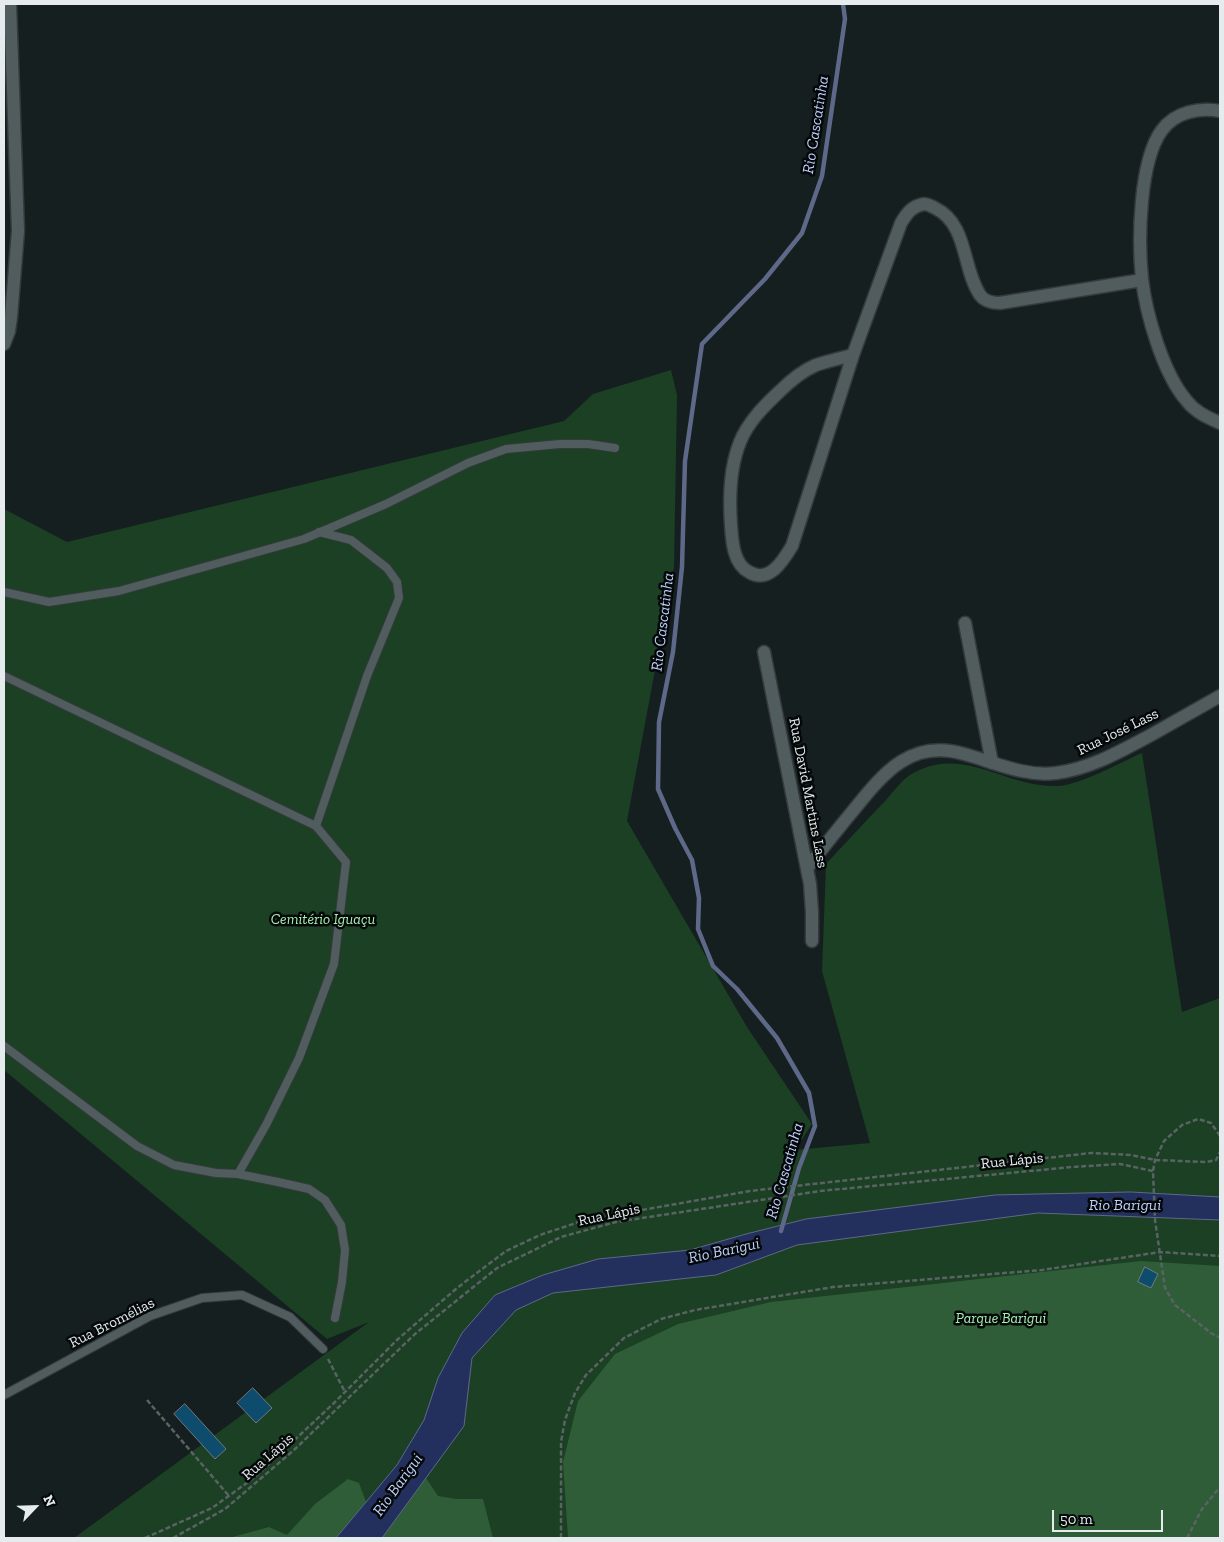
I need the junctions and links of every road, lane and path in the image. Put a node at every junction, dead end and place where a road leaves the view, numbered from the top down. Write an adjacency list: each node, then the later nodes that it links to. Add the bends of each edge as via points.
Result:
1 (10, 4): 4 (street, via 18,231 11,318)
2 (1220, 111): 3 (street, via 1188,112 1172,119 1161,130 1146,176)
3 (1142, 280): 5 (street, via 990,303 981,297 974,284 959,236 951,222 940,210 927,204 917,206 907,212 901,222); 6 (street, via 1160,350 1174,382 1202,415)
4 (4, 344)
5 (853, 354): 5 (street, via 816,366 794,378 752,420 740,442 733,471 730,509 732,540 738,560 748,572 758,575 771,572 784,560 792,546)
6 (1220, 423)
7 (616, 448): 8 (lane, via 560,444 506,449 468,463 386,504)
8 (319, 532): 9 (lane, via 119,591 49,602); 15 (lane, via 351,540 387,568 397,582 399,598 367,676)
9 (4, 592)
10 (965, 623): 14 (street)
11 (764, 652): 16 (street, Rua David Martins Lass)
12 (4, 676): 15 (lane)
13 (1220, 696): 14 (street, Rua José Lass, via 1115,754 1074,770 1037,774)
14 (992, 763): 16 (street, Rua José Lass, via 946,750 925,751 906,758 877,781)
15 (316, 826): 23 (lane, via 346,862 334,964 299,1058)
16 (807, 868): 17 (street, Rua David Martins Lass, via 812,899)
17 (812, 942)
18 (4, 1046): 23 (lane, via 137,1146 174,1165)
19 (1220, 1136): 21 (path, via 1211,1123 1198,1119 1190,1121 1164,1142)
20 (1220, 1152): 21 (path, via 1216,1160 1206,1162)
21 (1154, 1160): 22 (path); 29 (path, via 1091,1153 784,1186 585,1220 506,1251 398,1339)
22 (1153, 1171): 24 (path); 35 (path, Rua Lápis, via 1120,1164 820,1191 616,1222 561,1237 498,1268 415,1334 294,1450 225,1509)
23 (238, 1174): 26 (lane, via 309,1189 325,1200 341,1225 345,1250)
24 (1160, 1252): 25 (path); 27 (path, via 1165,1288 1175,1306); 36 (path, via 1042,1270 832,1287 695,1310 661,1319 624,1338 586,1375 575,1393 561,1442)
25 (1220, 1256)
26 (335, 1318)
27 (1220, 1338)
28 (322, 1349): 29 (path); 30 (lane, Rua Bromélias, via 290,1317 242,1295 202,1298 150,1316)
29 (345, 1392): 33 (path, via 255,1477)
30 (4, 1395)
31 (147, 1400): 33 (path)
32 (1220, 1487): 37 (path, via 1202,1509)
33 (229, 1496): 34 (path, via 212,1508)
34 (144, 1538)
35 (173, 1538)
36 (561, 1538)
37 (1187, 1538)

